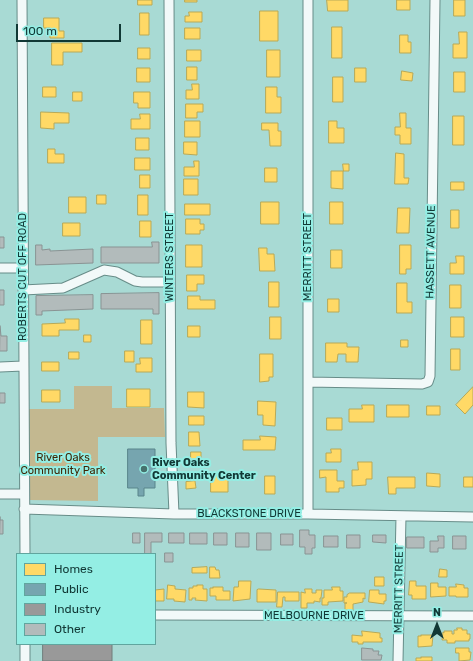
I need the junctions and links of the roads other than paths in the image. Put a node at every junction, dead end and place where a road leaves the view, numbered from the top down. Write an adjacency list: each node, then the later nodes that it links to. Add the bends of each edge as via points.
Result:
1 (22, 0): 6 (street, ROBERTS CUT OFF ROAD)
2 (169, 0): 7 (street, WINTERS STREET)
3 (308, 0): 11 (street, MERRITT STREET)
4 (434, 0): 11 (street, HASSETT AVENUE, via 430,376 428,382 422,384)
5 (0, 268): 6 (street)
6 (23, 268): 8 (street, ROBERTS CUT OFF ROAD)
7 (170, 282): 8 (street, via 135,281 117,272 104,270 63,288); 15 (street, WINTERS STREET)
8 (23, 290): 9 (street, ROBERTS CUT OFF ROAD)
9 (23, 366): 10 (street); 13 (street, ROBERTS CUT OFF ROAD)
10 (0, 367)
11 (308, 382): 16 (street, MERRITT STREET)
12 (0, 494): 13 (street)
13 (24, 494): 14 (street, ROBERTS CUT OFF ROAD)
14 (24, 509): 15 (street, BLACKSTONE DRIVE); 19 (street, ROBERTS CUT OFF ROAD)
15 (174, 514): 16 (street, BLACKSTONE DRIVE)
16 (308, 514): 17 (street, BLACKSTONE DRIVE)
17 (401, 516): 18 (street, BLACKSTONE DRIVE); 21 (street, MERRITT STREET)
18 (473, 517)
19 (24, 553)
20 (156, 616): 21 (street, MELBOURNE DRIVE)
21 (399, 616): 22 (street, MELBOURNE DRIVE); 25 (street, MERRITT STREET)
22 (473, 616)
23 (25, 645): 24 (street)
24 (25, 661)
25 (398, 661)

